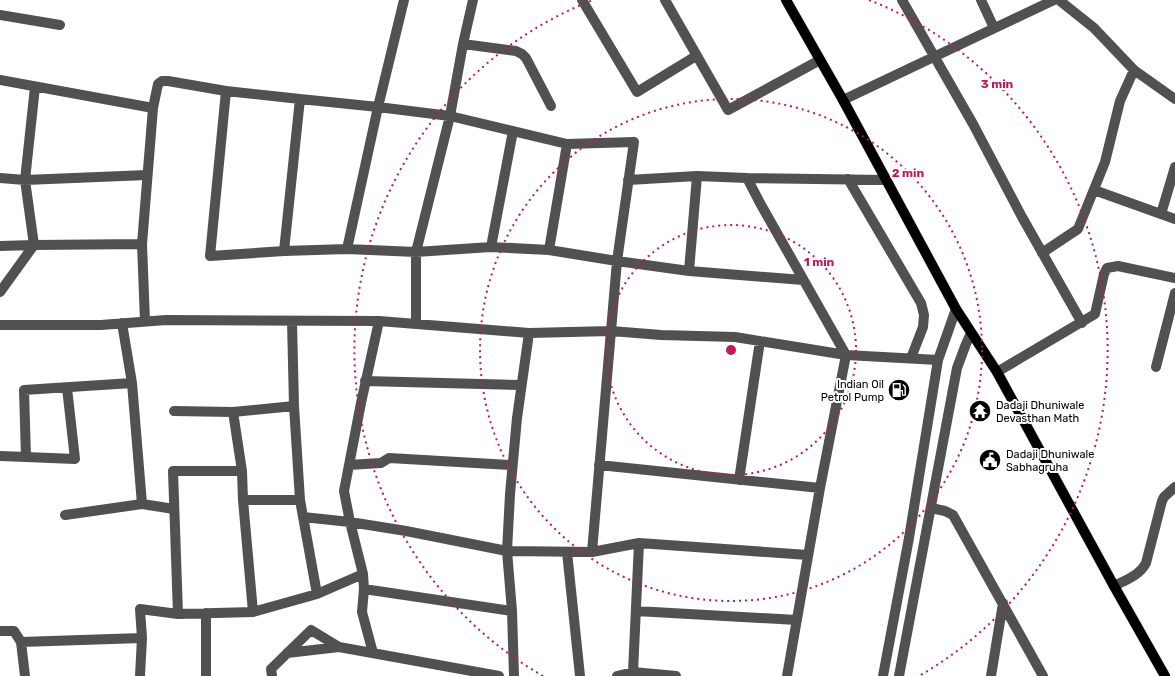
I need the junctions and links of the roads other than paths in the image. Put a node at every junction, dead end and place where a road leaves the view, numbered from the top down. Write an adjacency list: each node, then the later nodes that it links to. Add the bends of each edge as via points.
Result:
1 (404, 0): 25 (street)
2 (473, 0): 13 (street)
3 (582, 0): 14 (street, via 637,92)
4 (665, 0): 14 (street)
5 (786, 0): 16 (main road)
6 (902, 0): 15 (street)
7 (981, 0): 12 (street)
8 (1054, 0): 12 (street)
9 (1059, 0): 17 (street, via 1094,28)
10 (0, 15): 11 (street)
11 (60, 25)
12 (994, 28): 15 (street)
13 (463, 44): 24 (street, via 522,54); 27 (street)
14 (696, 56): 16 (street, via 728,110)
15 (934, 57): 23 (street); 50 (street)
16 (820, 60): 23 (main road)
17 (1134, 70): 22 (street); 39 (street, via 1120,102 1105,162)
18 (0, 80): 19 (street)
19 (35, 87): 26 (street); 35 (street)
20 (226, 91): 21 (street); 26 (street, via 162,81 158,84); 47 (street, via 210,256)
21 (300, 99): 25 (street); 47 (street)
22 (1175, 99)
23 (843, 100): 38 (main road)
24 (551, 106)
25 (378, 107): 27 (street); 46 (street)
26 (152, 108): 31 (street)
27 (450, 116): 28 (street); 49 (street)
28 (513, 131): 29 (street); 45 (street)
29 (567, 144): 36 (street, via 634,142); 48 (street)
30 (1175, 167): 40 (street)
31 (147, 175): 35 (street); 42 (street)
32 (697, 176): 34 (street); 36 (street); 52 (street)
33 (0, 178): 35 (street)
34 (747, 178): 37 (street); 54 (street)
35 (26, 180): 43 (street)
36 (628, 180): 51 (street)
37 (848, 180): 38 (street); 70 (street, via 921,303 923,327)
38 (886, 180): 57 (main road)
39 (1094, 190): 40 (street); 50 (street, via 1078,229)
40 (1161, 214): 41 (street)
41 (1175, 219)
42 (142, 244): 43 (street); 59 (street)
43 (34, 245): 44 (street); 55 (street)
44 (0, 246)
45 (491, 247): 48 (street); 49 (street)
46 (347, 249): 47 (street); 49 (street)
47 (284, 250)
48 (549, 250): 51 (street)
49 (416, 252): 64 (street)
50 (1042, 253): 62 (street)
51 (617, 261): 52 (street); 65 (street)
52 (689, 271): 54 (street)
53 (1175, 278): 62 (street, via 1118,266 1106,268 1096,314)
54 (803, 280): 69 (street)
55 (0, 292)
56 (1175, 293): 72 (street)
57 (956, 309): 67 (main road); 71 (street)
58 (292, 320): 59 (street); 60 (street); 78 (street)
59 (145, 321): 61 (street)
60 (379, 321): 64 (street); 74 (street)
61 (122, 323): 63 (street); 75 (street)
62 (1082, 323): 73 (street)
63 (0, 324)
64 (416, 324): 66 (street)
65 (611, 331): 66 (street); 68 (street, via 735,337); 85 (street)
66 (529, 333): 76 (street)
67 (972, 333): 73 (main road); 94 (street, via 957,368)
68 (760, 341): 69 (street); 87 (street)
69 (846, 355): 70 (street); 89 (street)
70 (911, 358): 71 (street)
71 (938, 360): 131 (street)
72 (1156, 367)
73 (997, 372): 104 (main road)
74 (365, 381): 76 (street); 83 (street)
75 (132, 383): 77 (street); 92 (street)
76 (522, 385): 84 (street)
77 (67, 388): 82 (street, via 24,390); 82 (street, via 75,458)
78 (294, 406): 80 (street); 91 (street)
79 (174, 411): 80 (street)
80 (233, 412): 86 (street)
81 (0, 456): 82 (street)
82 (26, 457)
83 (349, 465): 84 (street, via 381,463 388,458); 97 (street, via 344,491)
84 (512, 465): 99 (street)
85 (599, 465): 87 (street); 101 (street)
86 (242, 471): 90 (street); 93 (street, via 173,471)
87 (739, 480): 89 (street)
88 (1175, 487): 104 (street, via 1162,501 1146,563 1138,573)
89 (820, 488): 102 (street)
90 (243, 500): 91 (street); 110 (street)
91 (300, 500): 96 (street)
92 (142, 504): 93 (street); 95 (street)
93 (174, 508): 112 (street)
94 (931, 508): 107 (street, via 953,515); 132 (street)
95 (65, 515)
96 (303, 517): 97 (street); 106 (street)
97 (350, 522): 99 (street, via 406,530); 103 (street)
98 (639, 543): 101 (street); 102 (street); 109 (street)
99 (507, 551): 100 (street); 108 (street)
100 (567, 552): 101 (street); 127 (street)
101 (592, 552)
102 (808, 555): 113 (street)
103 (364, 574): 105 (street); 106 (street)
104 (1114, 586): 135 (main road)
105 (364, 589): 108 (street); 119 (street, via 362,612)
106 (318, 594): 110 (street)
107 (1003, 603): 133 (street); 134 (street)
108 (512, 611): 126 (street)
109 (636, 611): 113 (street); 120 (street)
110 (253, 612): 111 (street)
111 (206, 613): 112 (street); 123 (street)
112 (178, 614): 115 (street, via 140,609)
113 (797, 620): 130 (street)
114 (0, 631): 116 (street, via 14,631)
115 (142, 638): 116 (street); 122 (street)
116 (21, 642): 121 (street)
117 (339, 648): 118 (street); 118 (street, via 311,630); 119 (street)
118 (287, 653): 124 (street, via 271,669)
119 (373, 654): 125 (street)
120 (632, 672): 128 (street); 129 (street)
121 (25, 676)
122 (140, 676)
123 (206, 676)
124 (272, 676)
125 (499, 676)
126 (514, 676)
127 (580, 676)
128 (617, 676)
129 (676, 676)
130 (787, 676)
131 (883, 676)
132 (898, 676)
133 (991, 676)
134 (1043, 676)
135 (1166, 676)

